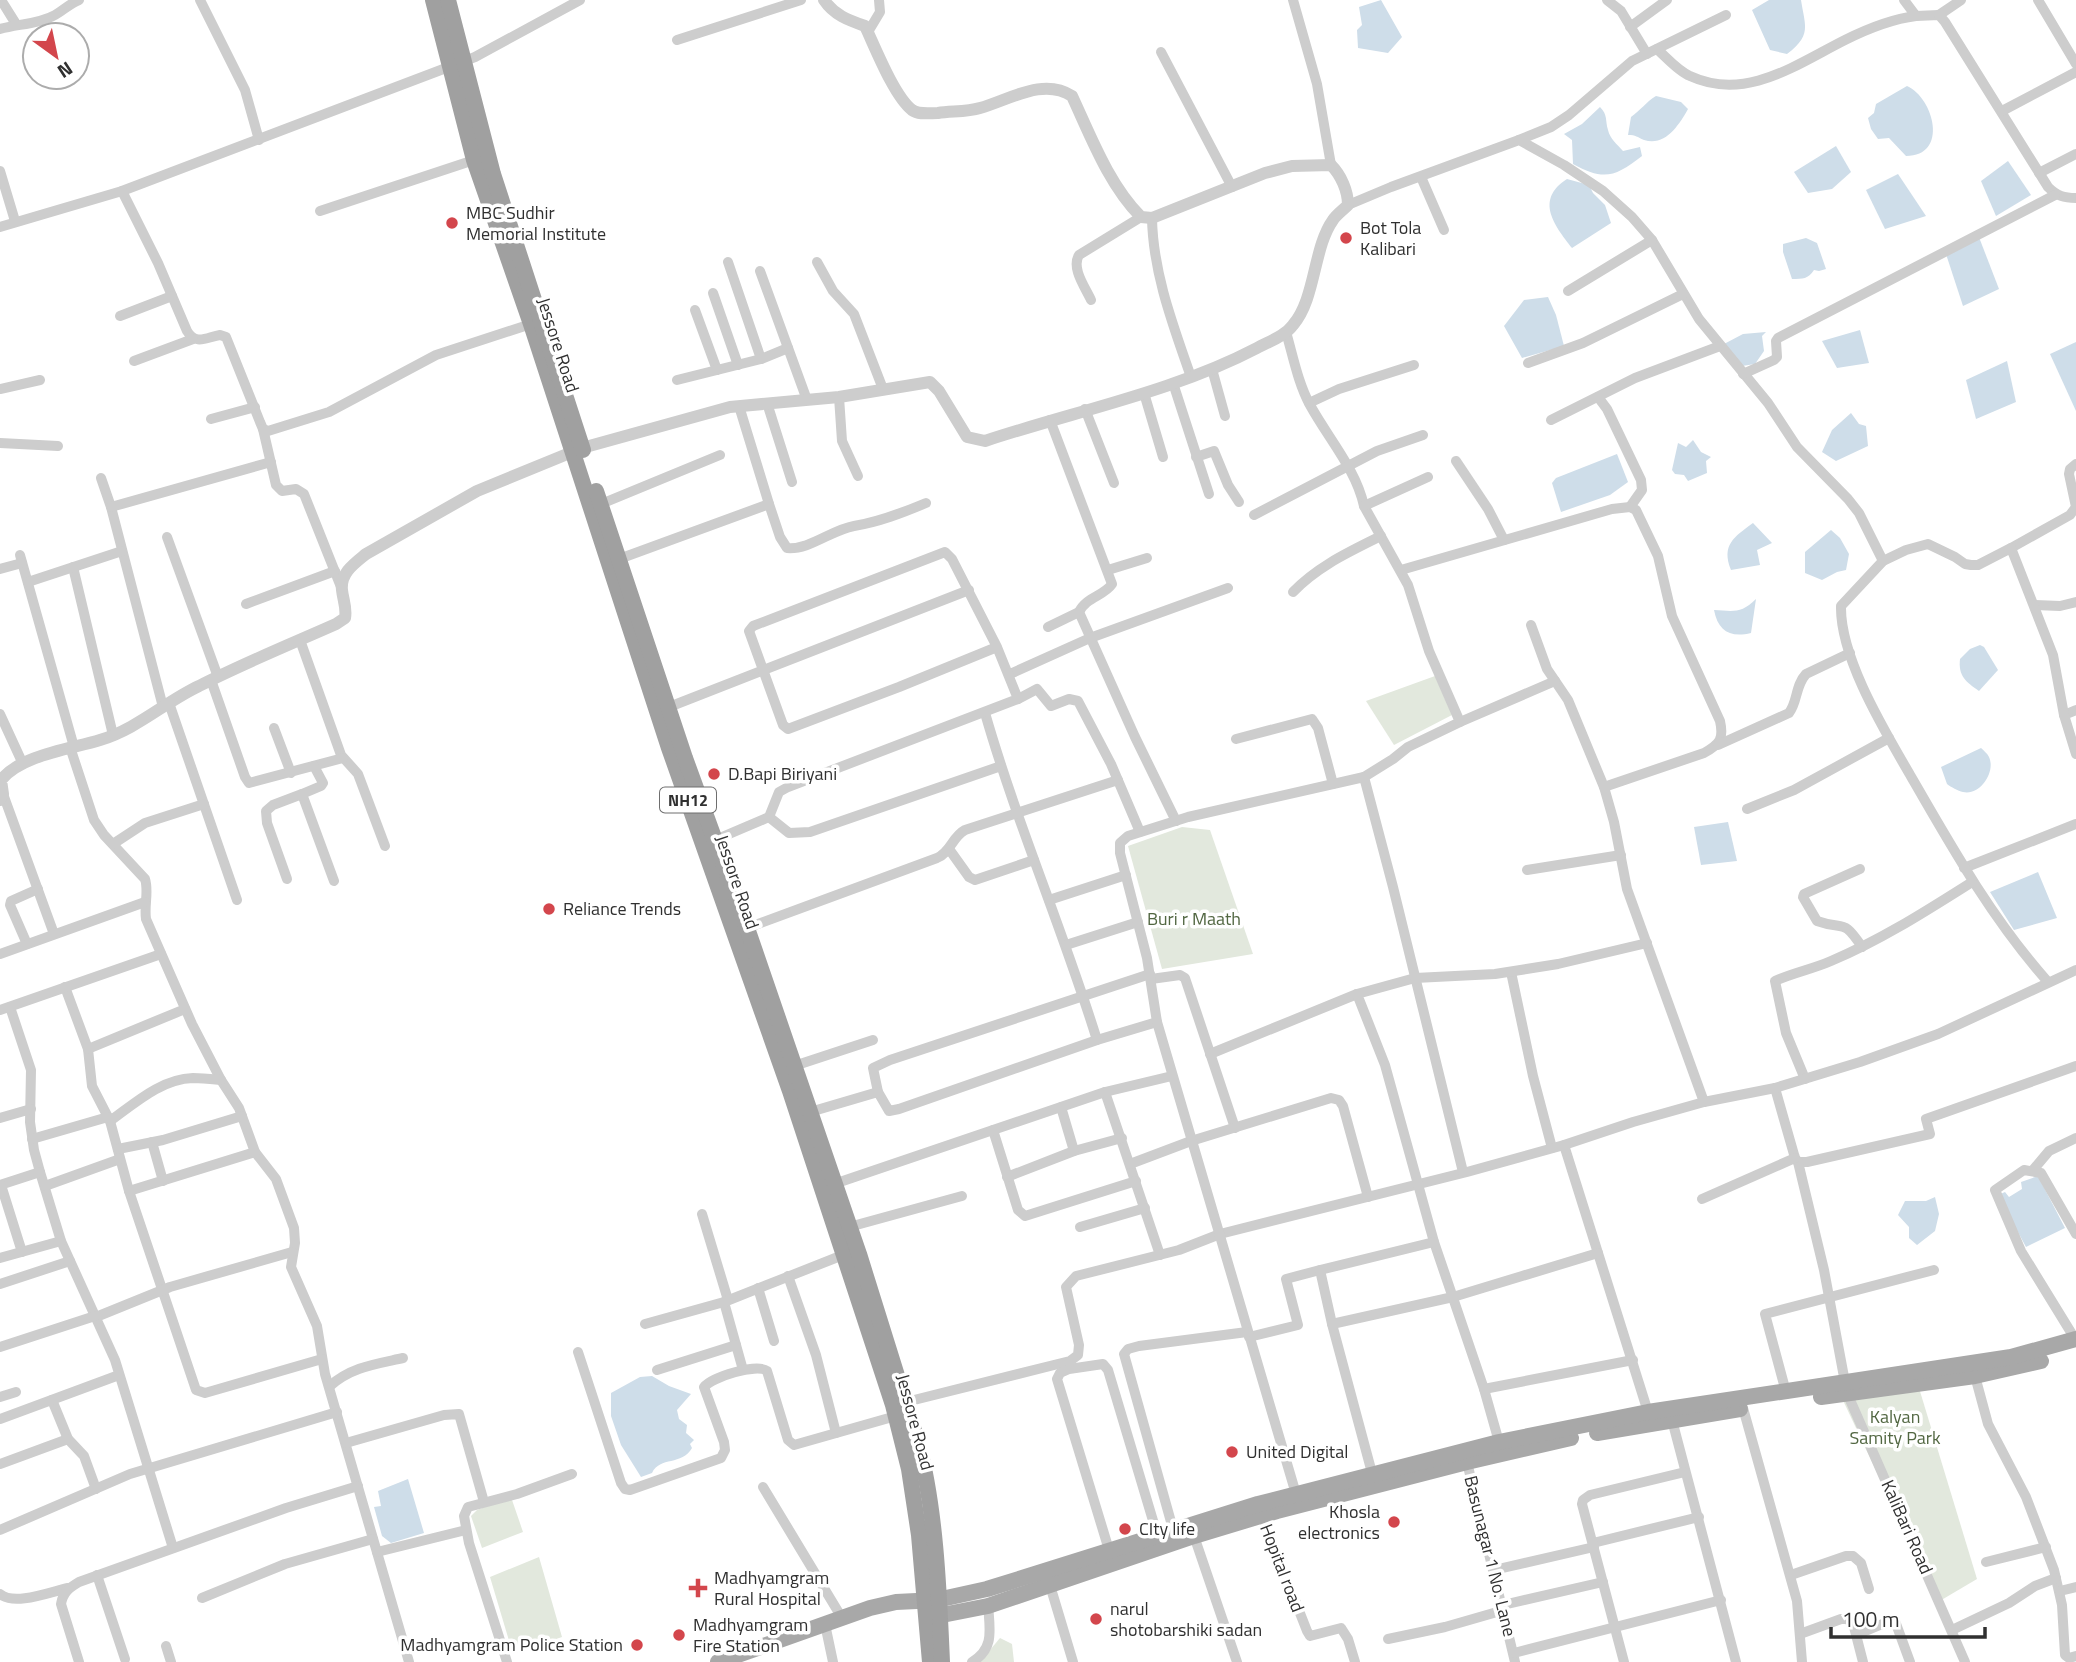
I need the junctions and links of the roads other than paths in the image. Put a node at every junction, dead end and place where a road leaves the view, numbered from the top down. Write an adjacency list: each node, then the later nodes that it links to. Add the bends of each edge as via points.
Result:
1 (1, 0): 18 (street)
2 (79, 0): 18 (street, via 38,22)
3 (200, 0): 30 (street, via 245,90)
4 (580, 0): 26 (street)
5 (801, 0): 22 (street)
6 (824, 0): 21 (street, via 839,16 865,26)
7 (879, 0): 21 (street, via 880,12)
8 (1293, 0): 34 (street, via 1317,84)
9 (1607, 0): 19 (street, via 1621,11)
10 (1667, 0): 19 (street)
11 (1904, 0): 17 (street)
12 (1961, 0): 16 (street)
13 (2038, 0): 27 (street)
14 (441, 3): 26 (highway, Jessore Road / NH12)
15 (1726, 15): 23 (street)
16 (1939, 15): 17 (street); 29 (street)
17 (1916, 16): 23 (street, via 1859,34 1794,68 1745,85 1706,82 1688,75)
18 (16, 24): 20 (street)
19 (1630, 27): 25 (street)
20 (0, 29)
21 (868, 32): 44 (street, via 884,67 914,112 977,109 1035,89 1065,91 1072,96 1130,206)
22 (677, 40)
23 (1657, 49): 25 (street)
24 (1161, 51): 38 (street)
25 (1647, 54): 31 (street, via 1632,61 1551,127)
26 (456, 64): 30 (street); 33 (highway, Jessore Road / NH12); 95 (highway, Jessore Road / NH12)
27 (2076, 64)
28 (2076, 72): 29 (street)
29 (2002, 111): 36 (street)
30 (259, 140): 39 (street)
31 (1518, 140): 37 (street); 48 (street, via 1603,191)
32 (2076, 154): 36 (street)
33 (474, 160): 43 (street); 59 (highway, Jessore Road / NH12)
34 (1331, 165): 38 (street, via 1292,166); 42 (street, via 1340,177)
35 (0, 171): 45 (street)
36 (2039, 173): 40 (street)
37 (1420, 177): 42 (street); 47 (street)
38 (1232, 187): 44 (street)
39 (122, 191): 45 (street); 55 (street)
40 (2056, 195): 41 (street); 71 (street, via 1778,338 1777,357)
41 (2076, 198)
42 (1348, 205): 60 (street, via 1332,221 1307,300)
43 (320, 211)
44 (1146, 217): 56 (street, via 1079,255 1076,267); 72 (street, via 1161,286)
45 (15, 221): 46 (street)
46 (0, 227)
47 (1444, 230)
48 (1652, 240): 52 (street); 54 (street)
49 (727, 262): 64 (street)
50 (817, 262): 77 (street, via 833,291 854,314)
51 (760, 271): 63 (street)
52 (1568, 291)
53 (713, 293): 67 (street)
54 (1684, 294): 62 (street); 66 (street, via 1583,343)
55 (172, 296): 58 (street); 61 (street)
56 (1091, 300)
57 (695, 310): 70 (street)
58 (120, 316)
59 (531, 324): 91 (street, via 436,355 329,412 272,432); 95 (highway, Jessore Road / NH12)
60 (1286, 332): 69 (street); 83 (street)
61 (193, 339): 65 (street); 85 (street, via 226,337)
62 (1720, 346): 71 (street); 80 (street)
63 (788, 348): 64 (street); 81 (street)
64 (761, 359): 67 (street)
65 (134, 361)
66 (1528, 363)
67 (738, 365): 70 (street)
68 (1415, 365): 83 (street)
69 (1212, 369): 72 (street); 87 (street)
70 (717, 370): 74 (street)
71 (1743, 374): 125 (street, via 1797,447 1853,506)
72 (1192, 377): 75 (street)
73 (40, 380): 76 (street)
74 (677, 380)
75 (1173, 383): 78 (street); 98 (street)
76 (0, 389)
77 (883, 389): 79 (street); 90 (street, via 930,383 967,437 985,441)
78 (1144, 393): 86 (street); 97 (street)
79 (839, 397): 81 (street); 103 (street, via 842,440)
80 (1598, 397): 89 (street); 114 (street, via 1641,481 1642,490)
81 (807, 400): 82 (street)
82 (767, 403): 84 (street); 106 (street)
83 (1309, 403): 102 (street)
84 (739, 406): 95 (street); 112 (street)
85 (254, 407): 88 (street); 91 (street)
86 (1085, 410): 90 (street); 107 (street)
87 (1225, 416)
88 (211, 419)
89 (1551, 419)
90 (1050, 420): 128 (street)
91 (263, 429): 100 (street)
92 (1423, 435): 102 (street)
93 (0, 443): 94 (street)
94 (58, 446)
95 (577, 449): 111 (highway, Jessore Road / NH12); 132 (street, via 477,491 366,554 351,566); 279 (highway, Jessore Road / NH12, via 668,748)
96 (720, 455): 111 (street)
97 (1164, 457)
98 (1196, 457): 108 (street); 109 (street, via 1214,451)
99 (1456, 461): 120 (street)
100 (271, 462): 115 (street); 130 (street, via 279,489 304,494)
101 (2076, 464): 116 (street, via 2069,474)
102 (1347, 466): 113 (street); 117 (street)
103 (858, 477)
104 (1428, 477): 113 (street)
105 (101, 478): 115 (street)
106 (792, 482)
107 (1114, 483)
108 (1209, 494)
109 (1239, 502)
110 (926, 503): 112 (street, via 792,548 783,543)
111 (601, 504): 124 (highway, Jessore Road / NH12)
112 (769, 504): 124 (street)
113 (1364, 506): 118 (street)
114 (1630, 506): 120 (street); 162 (street, via 1643,520 1658,555 1668,607 1720,721 1723,736)
115 (111, 507): 122 (street)
116 (2076, 507): 121 (street, via 2070,515)
117 (1254, 515)
118 (1381, 536): 129 (street); 135 (street, via 1310,574)
119 (167, 537): 148 (street)
120 (1504, 540): 129 (street)
121 (2011, 548): 125 (street, via 1978,565 1965,564 1928,544); 138 (street)
122 (122, 551): 126 (street); 151 (street)
123 (1147, 558): 128 (street)
124 (619, 559): 152 (highway, Jessore Road / NH12)
125 (1883, 561): 145 (street, via 1841,606 1840,621)
126 (73, 567): 131 (street); 159 (street)
127 (0, 569): 131 (street, via 21,559)
128 (1108, 570): 139 (street, via 1112,585 1085,601)
129 (1401, 570): 157 (street)
130 (335, 571): 132 (street); 137 (street)
131 (27, 582): 163 (street)
132 (341, 587): 143 (street, via 345,618)
133 (1228, 588): 142 (street)
134 (969, 590): 144 (street); 146 (street); 146 (street, via 944,552 888,572 751,627)
135 (1293, 592)
136 (2076, 602): 138 (street)
137 (246, 604)
138 (2035, 605): 156 (street, via 2053,655)
139 (1079, 612): 141 (street); 142 (street)
140 (1531, 625): 149 (street)
141 (1048, 627)
142 (1090, 638): 147 (street); 181 (street)
143 (300, 640): 148 (street); 165 (street)
144 (997, 647): 146 (street, via 788,729); 147 (street)
145 (1850, 653): 160 (street); 162 (street, via 1806,674 1788,713)
146 (764, 670): 152 (street)
147 (1010, 674): 150 (street)
148 (214, 679): 151 (street); 169 (street, via 247,782)
149 (1555, 681): 157 (street); 174 (street, via 1568,699)
150 (1018, 699): 154 (street); 172 (street, via 1037,689 1051,706 1069,699 1078,701)
151 (166, 705): 159 (street); 177 (street)
152 (669, 707): 184 (highway, Jessore Road / NH12)
153 (2076, 710): 156 (street)
154 (985, 713): 168 (street); 180 (street, via 788,787 779,792)
155 (0, 715): 166 (street)
156 (2064, 715): 164 (street)
157 (1460, 722): 171 (street, via 1408,747)
158 (274, 728): 169 (street)
159 (113, 735): 163 (street)
160 (1889, 738): 178 (street, via 1794,790); 190 (street)
161 (1236, 739): 173 (street, via 1312,719)
162 (1718, 745): 174 (street)
163 (72, 747): 166 (street); 185 (street, via 94,820)
164 (2076, 754)
165 (343, 758): 167 (street); 186 (street, via 358,774)
166 (23, 764): 170 (street)
167 (314, 766): 169 (street); 175 (street, via 323,783)
168 (1000, 766): 179 (street); 180 (street, via 810,832 789,833)
169 (291, 773)
170 (3, 775): 176 (street)
171 (1364, 777): 173 (street); 213 (street)
172 (1118, 780): 179 (street); 183 (street)
173 (1333, 784): 181 (street)
174 (1604, 787): 188 (street)
175 (302, 794): 194 (street, via 266,810); 195 (street)
176 (1, 797): 197 (street)
177 (204, 804): 185 (street, via 145,823); 198 (street)
178 (1746, 809)
179 (1017, 812): 187 (street, via 965,830 952,840); 189 (street)
180 (769, 817): 184 (street)
181 (1177, 821): 183 (street)
182 (2076, 824): 190 (street)
183 (1140, 832): 193 (street, via 1121,843)
184 (715, 840): 202 (highway, Jessore Road / NH12)
185 (113, 844): 200 (street, via 145,879)
186 (385, 846)
187 (949, 849): 189 (street, via 975,880); 202 (street, via 937,858)
188 (1621, 855): 192 (street); 204 (street, via 1627,889)
189 (1034, 860): 199 (street)
190 (1964, 868): 196 (street)
191 (1860, 869): 207 (street, via 1803,897 1817,921 1845,926)
192 (1528, 870)
193 (1126, 875): 199 (street); 201 (street)
194 (287, 879)
195 (334, 881)
196 (1972, 882): 207 (street); 214 (street)
197 (38, 889): 203 (street); 205 (street, via 10,901)
198 (237, 900)
199 (1049, 900): 206 (street)
200 (145, 902): 203 (street); 209 (street, via 146,919)
201 (1138, 922): 206 (street); 212 (street)
202 (747, 928): 225 (highway, Jessore Road / NH12)
203 (54, 934): 205 (street)
204 (1647, 943): 211 (street); 233 (street)
205 (27, 944): 208 (street)
206 (1066, 945): 217 (street)
207 (1862, 947): 228 (street, via 1775,981 1786,1033)
208 (0, 954)
209 (161, 954): 215 (street); 219 (street)
210 (2076, 970): 214 (street)
211 (1511, 972): 213 (street); 248 (street)
212 (1151, 977): 217 (street); 220 (street); 224 (street, via 1185,978)
213 (1415, 978): 216 (street); 256 (street)
214 (2048, 982): 228 (street, via 1938,1034)
215 (65, 987): 218 (street); 223 (street)
216 (1357, 994): 224 (street); 261 (street, via 1385,1065)
217 (1084, 997): 222 (street); 231 (street, via 890,1060 873,1068)
218 (5, 1009): 235 (street, via 31,1070)
219 (185, 1009): 223 (street); 229 (street)
220 (1157, 1022): 222 (street); 227 (street)
221 (873, 1040): 225 (street)
222 (1097, 1040): 231 (street, via 899,1109 889,1111)
223 (88, 1049): 239 (street, via 92,1086)
224 (1210, 1054): 240 (street)
225 (794, 1066): 236 (highway, Jessore Road / NH12)
226 (2076, 1066): 252 (street, via 1926,1119 1930,1134 1807,1162)
227 (1172, 1076): 232 (street); 245 (street)
228 (1805, 1079): 230 (street)
229 (221, 1080): 237 (street); 239 (street, via 191,1078 168,1083)
230 (1774, 1088): 233 (street); 252 (street, KaliBari Road)
231 (878, 1092): 236 (street)
232 (1105, 1092): 234 (street); 242 (street)
233 (1704, 1102): 247 (street)
234 (1061, 1107): 241 (street); 249 (street)
235 (31, 1109): 238 (street); 244 (street)
236 (810, 1112): 260 (highway, Jessore Road / NH12)
237 (242, 1116): 246 (street); 250 (street)
238 (0, 1118)
239 (109, 1119): 244 (street); 251 (street)
240 (1235, 1128): 245 (street); 266 (street, via 1331,1098 1339,1100)
241 (993, 1130): 257 (street); 260 (street)
242 (1122, 1138): 249 (street); 253 (street)
243 (2076, 1138): 254 (street, via 2049,1151)
244 (32, 1139): 255 (street)
245 (1191, 1141): 253 (street); 272 (street)
246 (152, 1142): 251 (street); 258 (street)
247 (1564, 1145): 248 (street); 278 (street)
248 (1552, 1149): 256 (street)
249 (1074, 1151): 257 (street)
250 (255, 1152): 258 (street); 277 (street, via 276,1179 294,1228)
251 (119, 1154): 263 (street); 264 (street)
252 (1797, 1160): 267 (street); 290 (street, KaliBari Road)
253 (1130, 1164): 259 (street)
254 (2033, 1170): 273 (street, via 2041,1173); 296 (street, via 2024,1170 1994,1191 2021,1251)
255 (40, 1172): 262 (street); 263 (street)
256 (1463, 1172): 261 (street)
257 (1007, 1177): 259 (street, via 1018,1210 1025,1216)
258 (163, 1181): 264 (street)
259 (1136, 1181): 268 (street)
260 (834, 1184): 270 (highway, Jessore Road / NH12)
261 (1417, 1184): 266 (street); 275 (street)
262 (0, 1185): 276 (street)
263 (45, 1186): 274 (street)
264 (129, 1191): 288 (street)
265 (962, 1196): 270 (street)
266 (1368, 1197): 272 (street)
267 (1702, 1199)
268 (1145, 1208): 271 (street); 280 (street)
269 (702, 1213): 291 (street)
270 (849, 1227): 316 (highway, Jessore Road / NH12)
271 (1080, 1227)
272 (1220, 1234): 280 (street); 295 (street)
273 (2076, 1234)
274 (61, 1241): 276 (street); 282 (street)
275 (1434, 1242): 283 (street); 289 (street)
276 (22, 1252): 281 (street)
277 (292, 1252): 288 (street); 303 (street, via 291,1267 317,1326)
278 (1598, 1253): 289 (street); 304 (street)
279 (843, 1255): 285 (street); 320 (highway, Jessore Road / NH12)
280 (1160, 1255): 316 (street, via 1070,1280 1066,1287 1079,1345 1078,1355 1070,1362)
281 (0, 1258)
282 (70, 1261): 286 (street); 292 (street)
283 (1320, 1270): 294 (street); 295 (street, via 1286,1279 1298,1325)
284 (1934, 1270): 290 (street)
285 (788, 1276): 287 (street); 323 (street, via 816,1355)
286 (0, 1284)
287 (758, 1288): 291 (street); 297 (street)
288 (162, 1290): 292 (street); 303 (street, via 193,1384 201,1393)
289 (1453, 1297): 294 (street); 311 (street)
290 (1828, 1298): 310 (street, KaliBari Road); 313 (street, via 1765,1314)
291 (726, 1301): 293 (street); 298 (street)
292 (96, 1316): 299 (street); 307 (street)
293 (645, 1324)
294 (1332, 1324): 332 (street)
295 (1248, 1335): 336 (street); 343 (street, via 1139,1346 1124,1354)
296 (2076, 1339): 310 (main road, via 2011,1357)
297 (774, 1341)
298 (736, 1345): 305 (street); 306 (street)
299 (0, 1347)
300 (2076, 1348): 308 (main road, via 2035,1363)
301 (578, 1352): 306 (street, via 621,1483 631,1490 721,1458 724,1442 704,1387)
302 (403, 1358): 309 (street, via 358,1368)
303 (322, 1359): 309 (street)
304 (1633, 1360): 311 (street); 319 (street)
305 (657, 1370)
306 (743, 1370): 323 (street, via 757,1367 767,1371 790,1444)
307 (119, 1375): 315 (street); 329 (street)
308 (1975, 1376): 310 (main road); 346 (street, via 1987,1424 2026,1497)
309 (330, 1387): 318 (street)
310 (1846, 1388): 313 (main road); 317 (main road); 373 (street, KaliBari Road)
311 (1484, 1390): 325 (street)
312 (16, 1392): 314 (street)
313 (1786, 1392): 319 (main road)
314 (0, 1397)
315 (52, 1399): 321 (street); 324 (street)
316 (906, 1402): 368 (highway, Jessore Road / NH12, via 925,1468 933,1531)
317 (1743, 1408): 322 (main road); 353 (street)
318 (337, 1412): 326 (street); 329 (street)
319 (1648, 1412): 325 (main road)
320 (895, 1416): 323 (street); 368 (highway, Jessore Road / NH12, via 909,1469)
321 (0, 1419)
322 (1672, 1420): 327 (main road); 330 (street)
323 (836, 1433)
324 (68, 1439): 328 (street); 335 (street, via 84,1455)
325 (1499, 1442): 327 (main road)
326 (346, 1443): 333 (street); 337 (street, via 459,1414)
327 (1466, 1456): 332 (main road); 338 (main road); 351 (street, Basunagar 1 No. Lane)
328 (0, 1464)
329 (148, 1468): 335 (street); 347 (street)
330 (1685, 1472): 339 (street); 345 (street, via 1583,1500)
331 (572, 1474): 337 (street)
332 (1372, 1474): 336 (main road)
333 (358, 1486): 344 (street); 347 (street)
334 (763, 1487): 370 (street)
335 (96, 1489): 340 (street)
336 (1296, 1494): 338 (main road)
337 (484, 1502): 341 (street, via 468,1507)
338 (1260, 1509): 342 (main road); 392 (street, Hopital road, via 1310,1636 1341,1628)
339 (1699, 1517): 345 (street); 365 (street)
340 (0, 1530)
341 (466, 1530): 349 (street); 384 (street)
342 (1192, 1530): 343 (main road); 354 (main road); 391 (street)
343 (1165, 1532): 348 (main road); 348 (street, via 1108,1370 1103,1364 1069,1369 1057,1379)
344 (373, 1539): 349 (street); 363 (street, via 285,1564)
345 (1593, 1545): 351 (street); 356 (street)
346 (2046, 1547): 350 (street); 355 (street)
347 (173, 1548): 352 (street)
348 (1109, 1550): 354 (main road)
349 (377, 1552): 383 (street)
350 (1986, 1562)
351 (1494, 1570): 369 (street, Basunagar 1 No. Lane)
352 (97, 1575): 358 (street); 380 (street)
353 (1791, 1575): 360 (street, via 1853,1556 1861,1563); 374 (street)
354 (1048, 1578): 359 (main road); 367 (main road); 390 (street)
355 (2056, 1578): 361 (street); 373 (street)
356 (1603, 1582): 369 (street); 372 (street)
357 (2076, 1587): 361 (street)
358 (68, 1588): 364 (street); 381 (street, via 61,1604)
359 (988, 1589): 367 (street); 368 (main road)
360 (1869, 1589)
361 (2060, 1591): 378 (street, via 2064,1650 2066,1657)
362 (0, 1594): 364 (street)
363 (202, 1598)
364 (15, 1600): 366 (street)
365 (1721, 1600): 372 (street); 394 (street)
366 (0, 1606)
367 (988, 1606): 368 (main road); 389 (street, via 988,1645)
368 (932, 1608): 370 (main road, via 895,1602); 387 (highway, Jessore Road / NH12); 388 (highway, NH12)
369 (1503, 1608): 376 (street); 379 (street, Basunagar 1 No. Lane)
370 (842, 1618): 371 (main road)
371 (825, 1624): 385 (main road); 386 (street)
372 (1613, 1627): 379 (street); 393 (street)
373 (1952, 1630): 398 (street, KaliBari Road)
374 (1800, 1634): 375 (street, via 1848,1619); 395 (street)
375 (1856, 1635): 396 (street); 397 (street, via 1895,1621)
376 (1388, 1639)
377 (166, 1646): 382 (street)
378 (2076, 1656)
379 (1515, 1657)
380 (125, 1659)
381 (79, 1662)
382 (171, 1662)
383 (409, 1662)
384 (507, 1662)
385 (718, 1662)
386 (833, 1662)
387 (930, 1662)
388 (942, 1662)
389 (972, 1662)
390 (1073, 1662)
391 (1237, 1662)
392 (1355, 1662)
393 (1624, 1662)
394 (1737, 1662)
395 (1802, 1662)
396 (1863, 1662)
397 (1910, 1662)
398 (1965, 1662)

